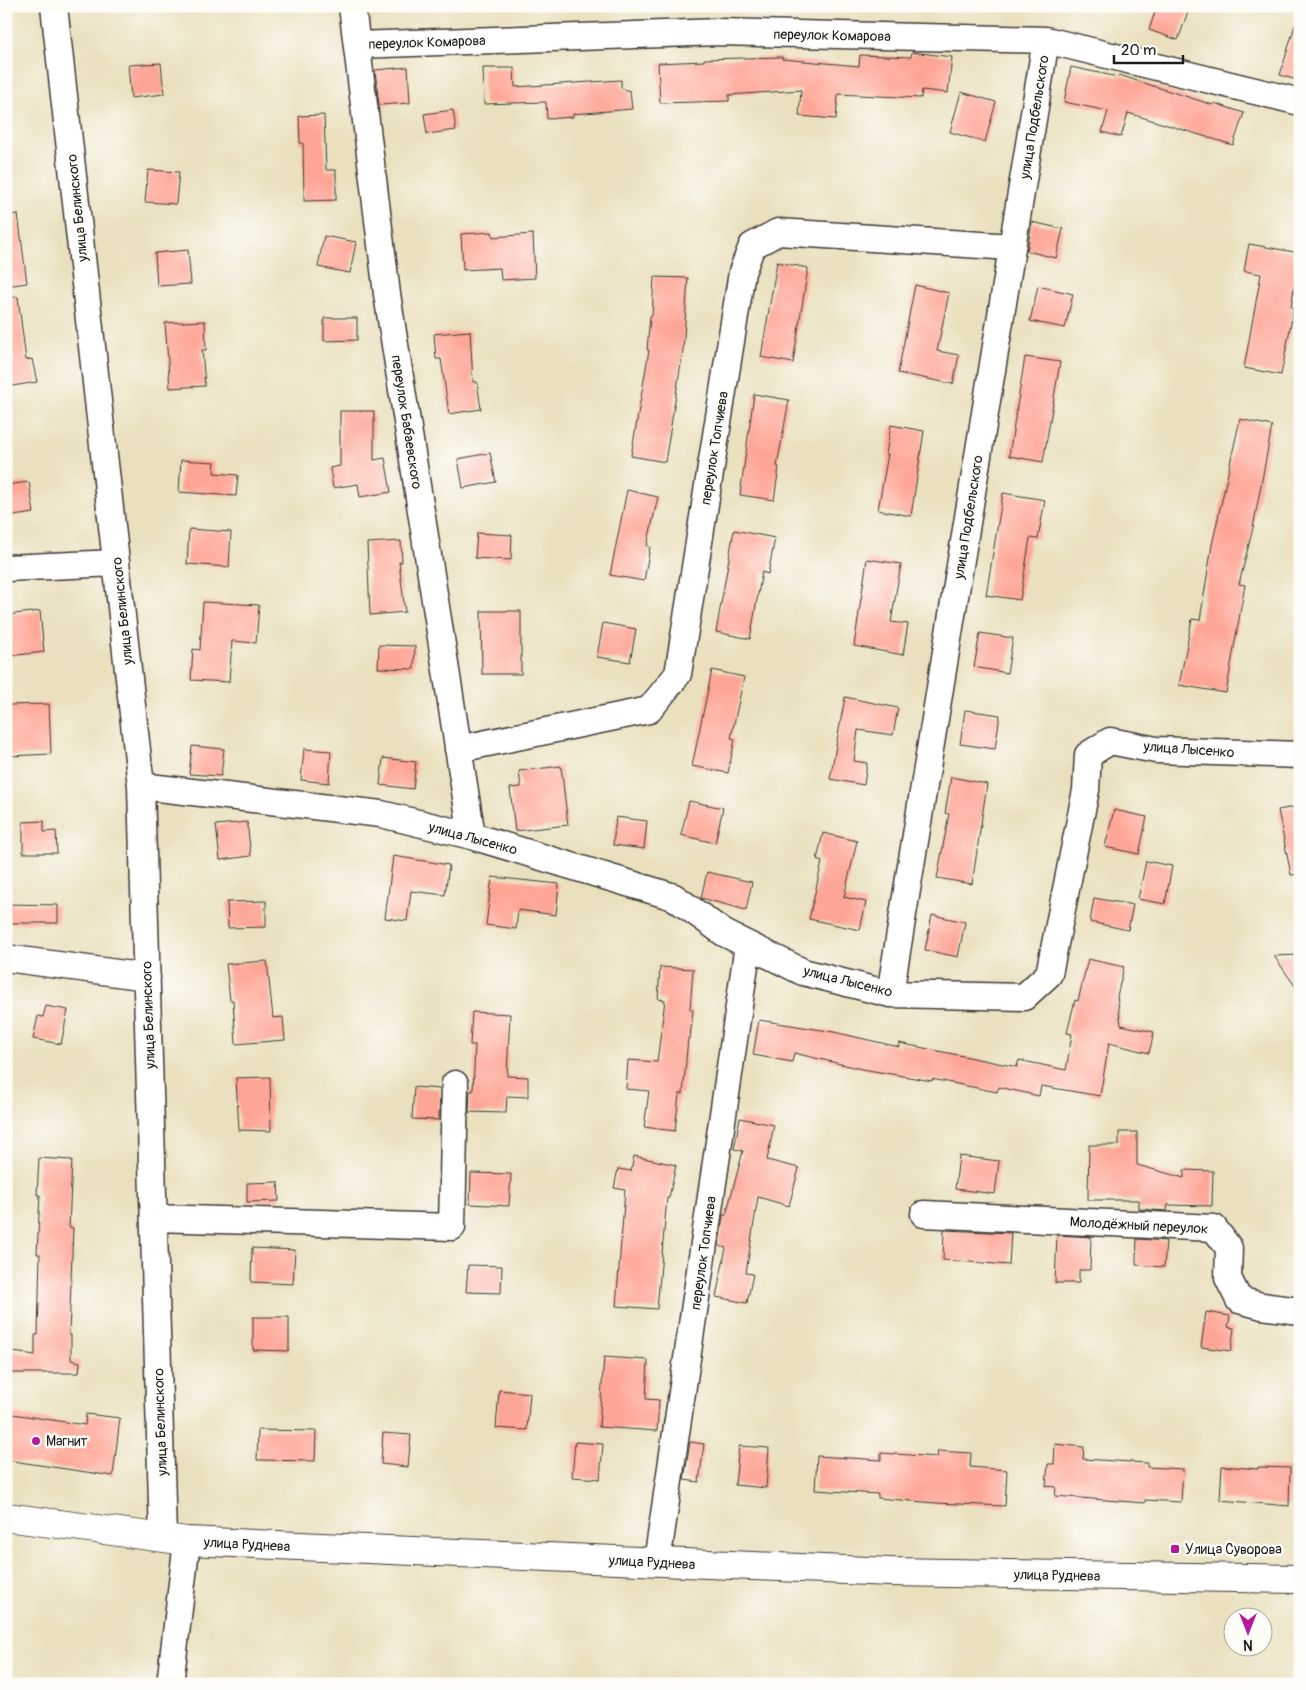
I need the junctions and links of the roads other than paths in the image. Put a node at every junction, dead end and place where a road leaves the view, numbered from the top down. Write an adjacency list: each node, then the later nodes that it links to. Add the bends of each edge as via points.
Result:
1 (54, 6): 7 (street, улица Белинского)
2 (352, 6): 4 (street, переулок Бабаевского)
3 (1046, 40): 4 (street, переулок Комарова, via 719,32); 5 (street, переулок Комарова); 6 (street, улица Подбельского)
4 (357, 45): 9 (street, переулок Бабаевского, via 387,294)
5 (1300, 102)
6 (1012, 247): 9 (street, переулок Топчиева, via 778,232 752,246 742,272 678,674 648,710); 16 (street, улица Подбельского)
7 (116, 563): 8 (street); 11 (street, улица Белинского)
8 (6, 568)
9 (458, 749): 12 (street, переулок Бабаевского)
10 (1300, 755): 16 (street, улица Лысенко, via 1156,750 1110,741 1088,755 1086,790 1049,974 1024,997)
11 (141, 786): 12 (street, улица Лысенко, via 381,814); 15 (street, улица Белинского)
12 (472, 836): 13 (street, улица Лысенко, via 674,897 724,933)
13 (748, 945): 16 (street, улица Лысенко, via 803,972); 23 (street, переулок Топчиева)
14 (6, 958): 15 (street)
15 (147, 978): 19 (street, улица Белинского)
16 (890, 994)
17 (456, 1084): 19 (street, via 452,1227)
18 (924, 1214): 20 (street, Молодёжный переулок, via 1214,1228 1229,1248 1228,1278 1239,1300)
19 (154, 1218): 22 (street, улица Белинского)
20 (1300, 1311)
21 (6, 1517): 22 (street, улица Руднева)
22 (175, 1539): 23 (street, улица Руднева); 25 (street, улица Белинского)
23 (658, 1562): 24 (street, улица Руднева, via 890,1572)
24 (1300, 1579)
25 (170, 1684)

